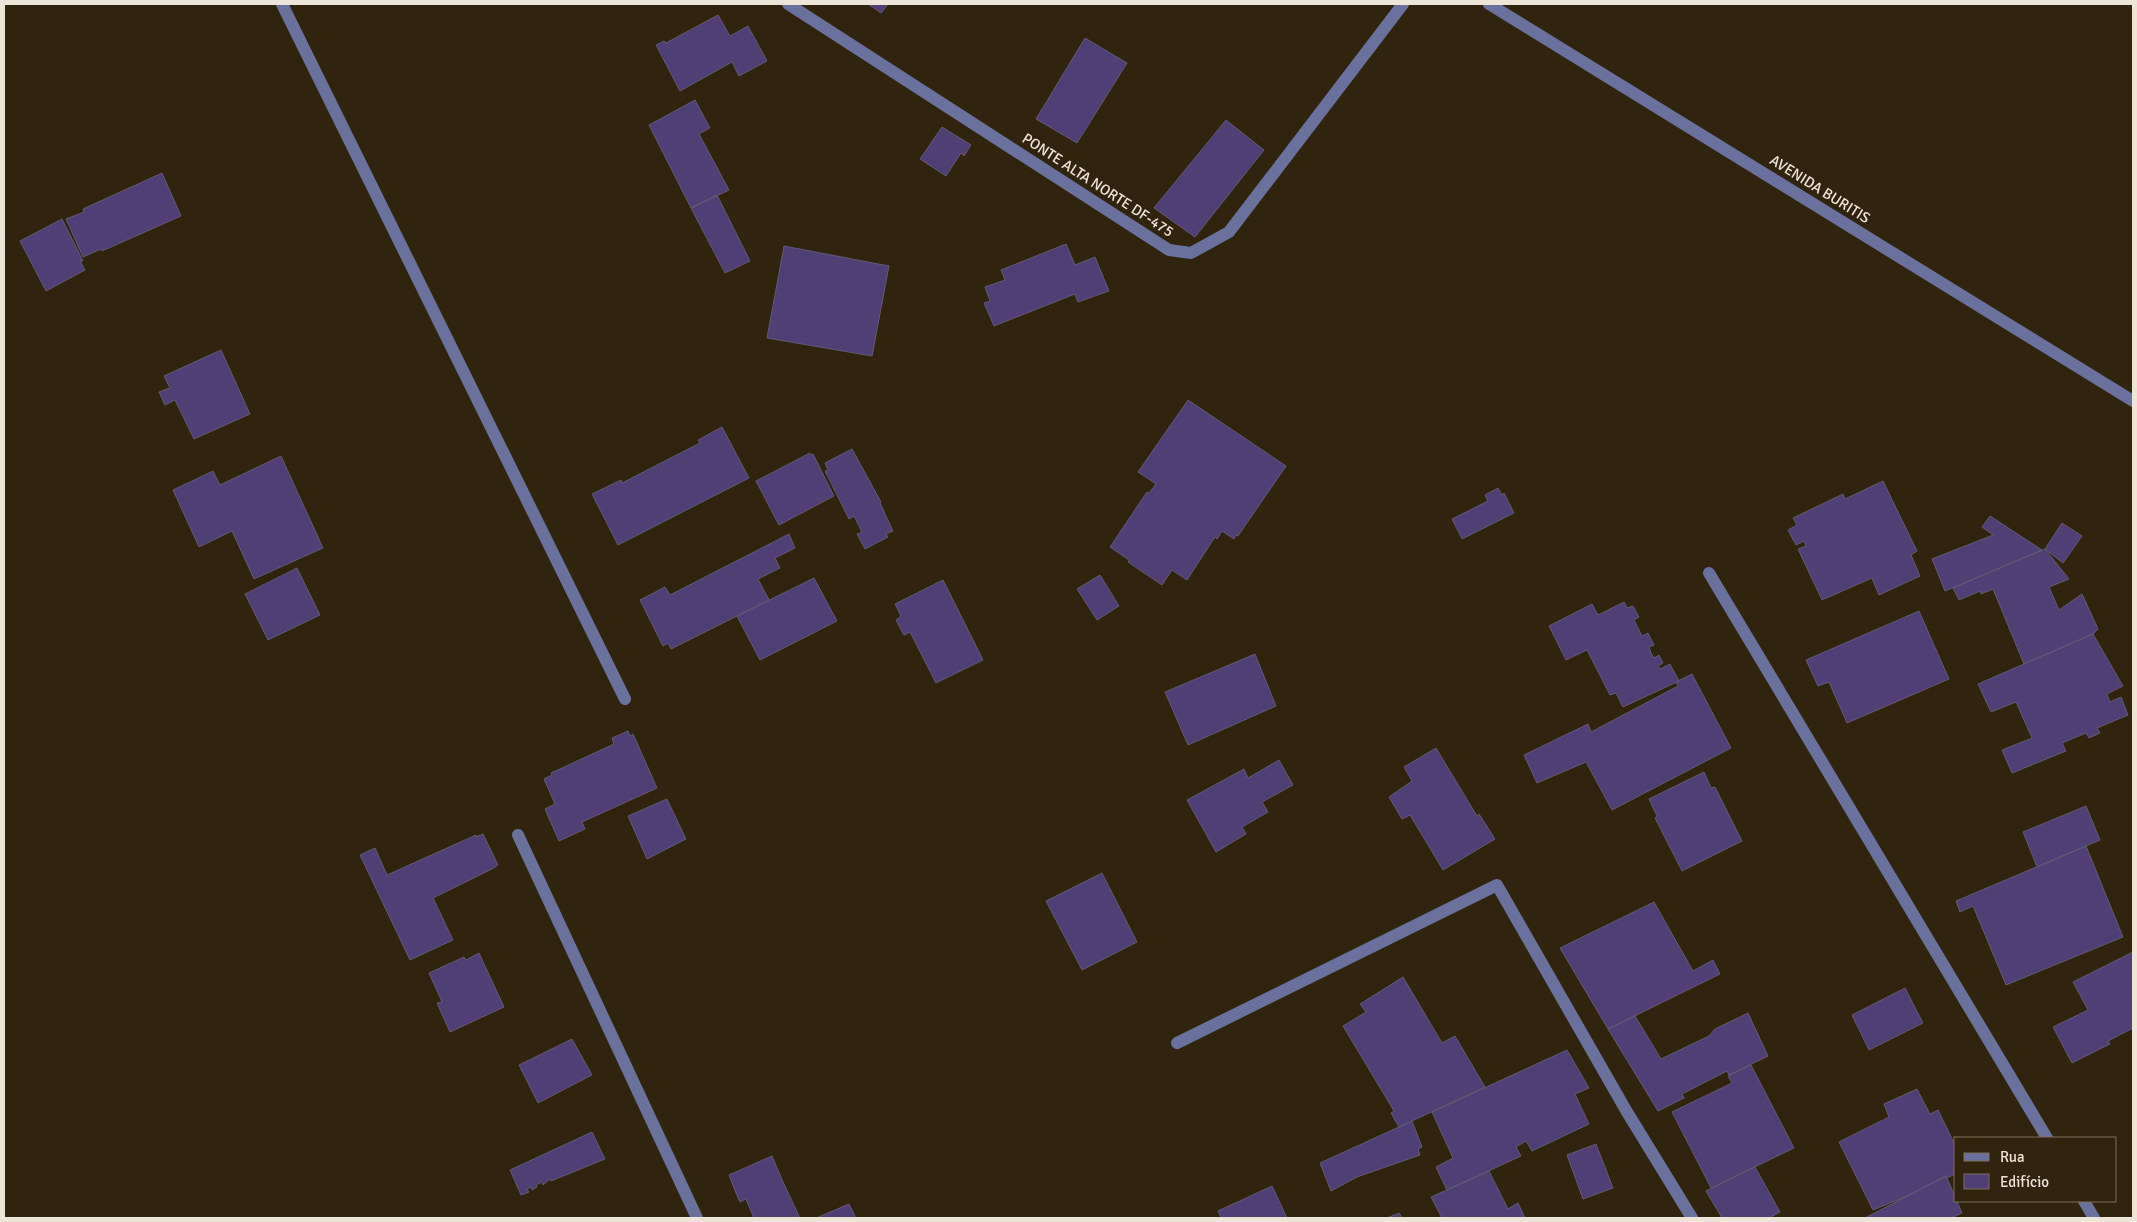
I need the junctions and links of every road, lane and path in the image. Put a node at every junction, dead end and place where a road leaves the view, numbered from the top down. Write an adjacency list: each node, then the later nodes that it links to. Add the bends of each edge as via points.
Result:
1 (282, 4): 7 (street)
2 (788, 4): 3 (street, PONTE ALTA NORTE DF-475, via 1169,250 1191,253 1229,232)
3 (1403, 4)
4 (1489, 4): 5 (street, AVENIDA BURITIS)
5 (2133, 401)
6 (1708, 573): 10 (street)
7 (625, 699)
8 (518, 835): 12 (street)
9 (1177, 1042): 13 (street, via 1498,885 1627,1112)
10 (2045, 1137)
11 (2085, 1202): 14 (street)
12 (697, 1218)
13 (1692, 1218)
14 (2094, 1218)

